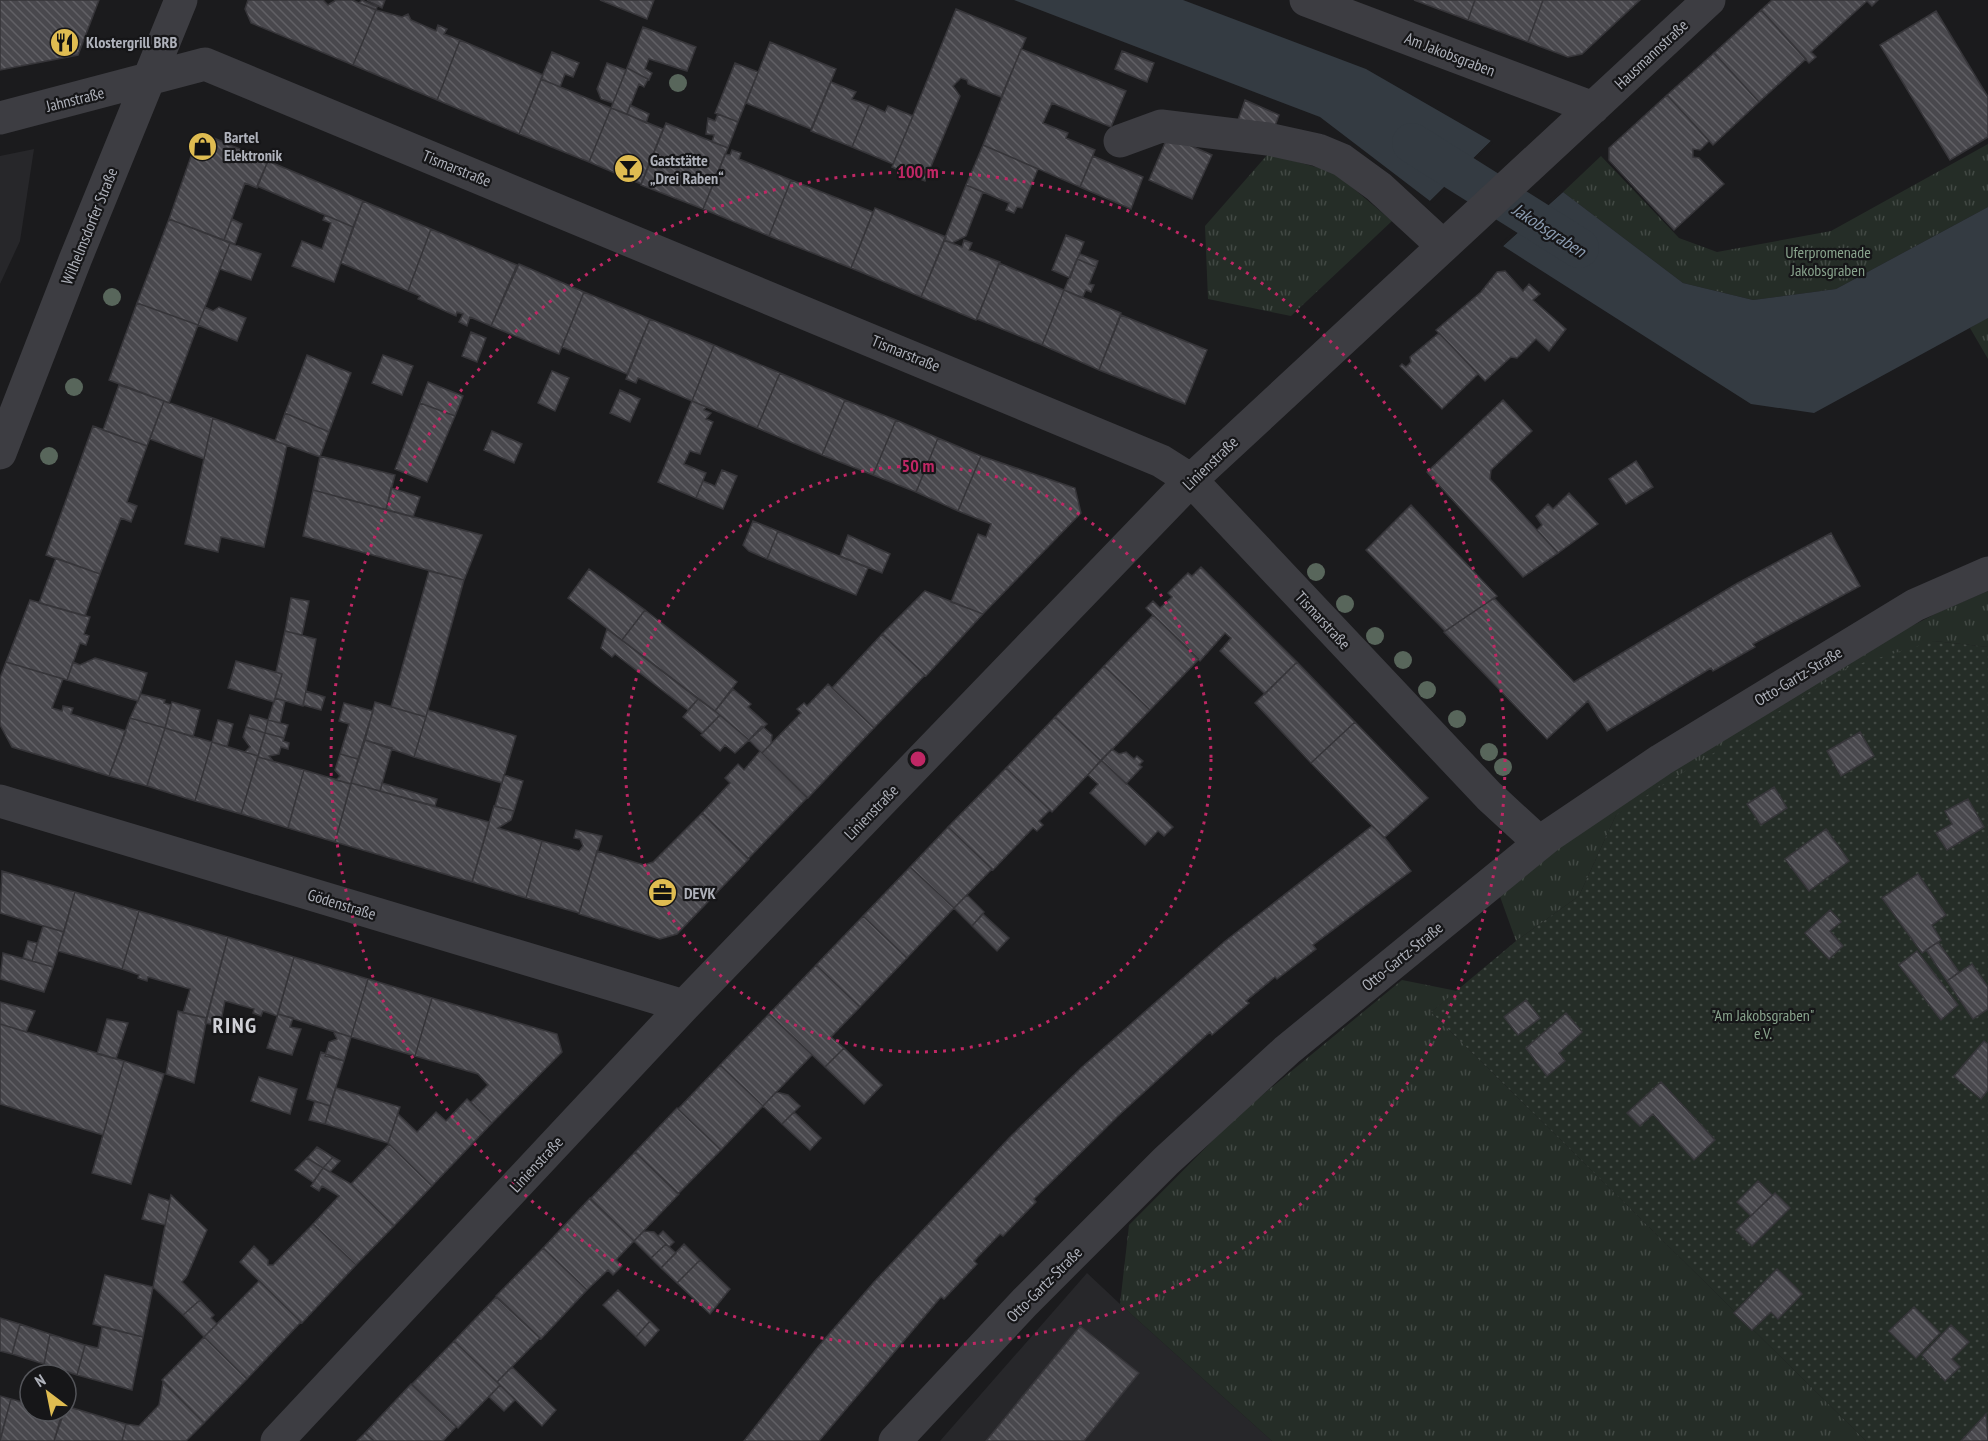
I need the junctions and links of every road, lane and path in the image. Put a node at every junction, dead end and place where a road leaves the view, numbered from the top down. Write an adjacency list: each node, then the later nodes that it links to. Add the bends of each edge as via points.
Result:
1 (181, 0): 4 (street, Wilhelmsdorfer Straße)
2 (1306, 0): 5 (street, Am Jakobsgraben)
3 (1709, 0): 5 (street, Hausmannstraße)
4 (149, 78): 6 (street, Jahnstraße); 9 (street, Wilhelmsdorfer Straße); 10 (street, Tismarstraße, via 205,64 1025,402 1161,461)
5 (1593, 108): 8 (street, Linienstraße)
6 (0, 118)
7 (1120, 141): 8 (street, via 1161,126 1268,139 1318,150 1342,160)
8 (1449, 240): 10 (street, Linienstraße)
9 (0, 453)
10 (1191, 480): 13 (street, Tismarstraße, via 1489,796); 14 (street, Linienstraße)
11 (1988, 573): 13 (street, Otto-Gartz-Straße, via 1904,611 1661,760)
12 (0, 801): 14 (street, Gödenstraße)
13 (1540, 843): 16 (street, Otto-Gartz-Straße, via 1287,1050 1166,1161 1025,1302)
14 (684, 1006): 15 (street, Linienstraße)
15 (277, 1441)
16 (895, 1441)

